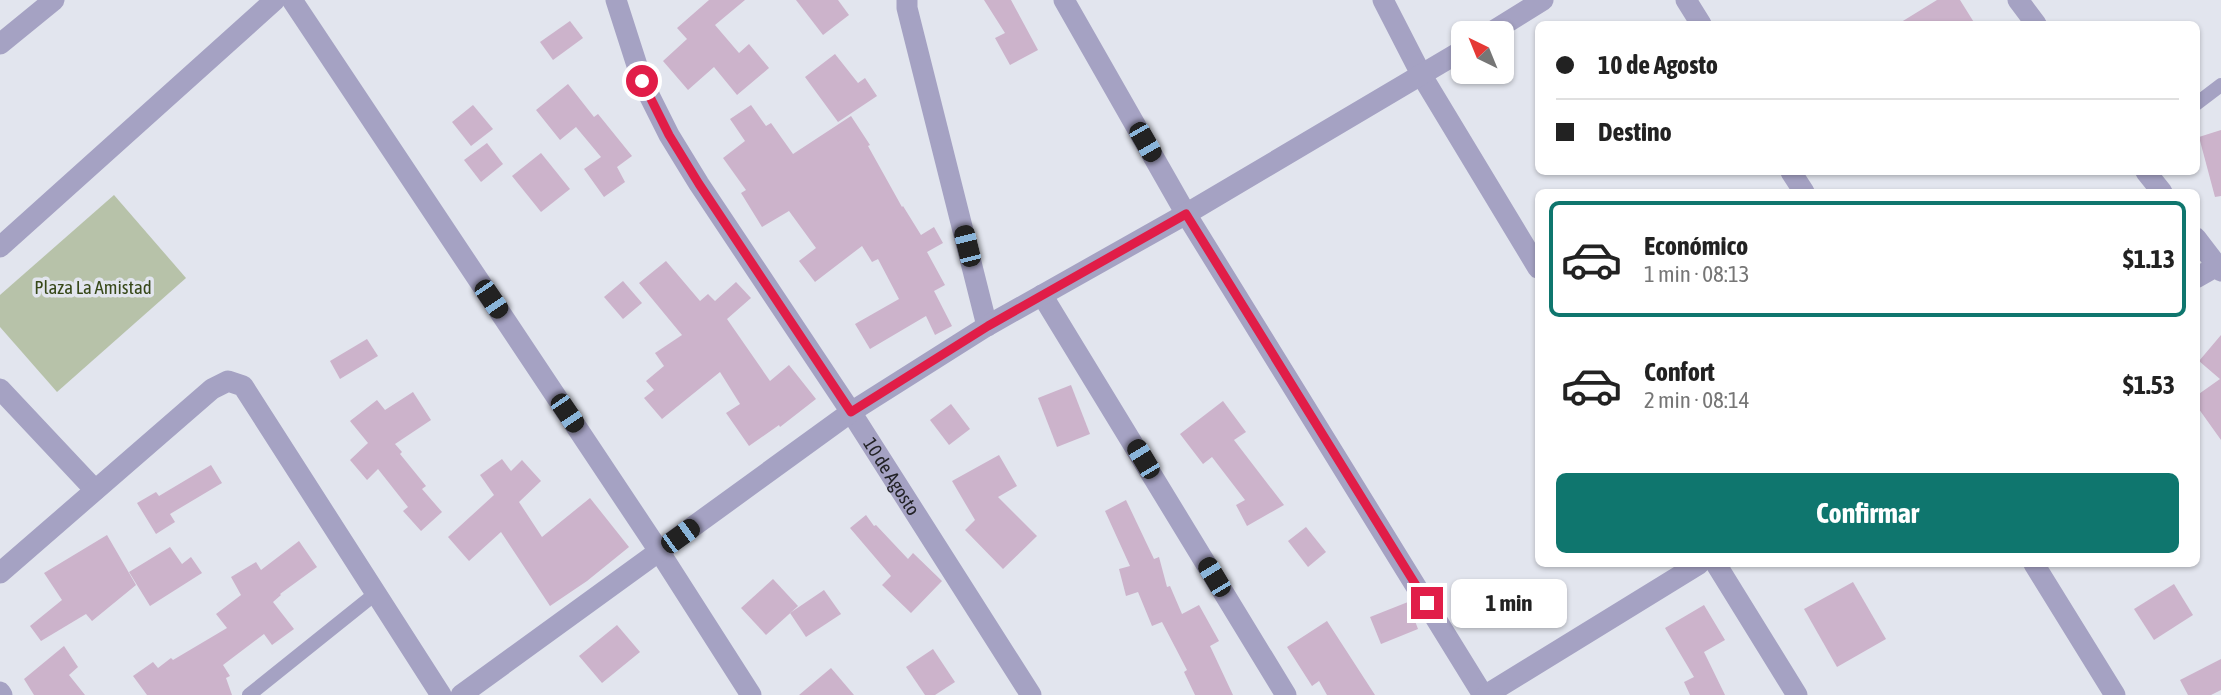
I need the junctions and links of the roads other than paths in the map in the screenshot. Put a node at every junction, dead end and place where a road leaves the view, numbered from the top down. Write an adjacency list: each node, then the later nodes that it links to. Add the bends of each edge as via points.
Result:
1 (54, 0): 14 (street)
2 (275, 0): 21 (street)
3 (292, 0): 30 (street)
4 (616, 0): 28 (street, 10 de Agosto, via 642,81 669,135)
5 (907, 0): 26 (street)
6 (1064, 0): 19 (street)
7 (1384, 0): 16 (street)
8 (1543, 0): 11 (street)
9 (1686, 0): 12 (street)
10 (2018, 0): 13 (street)
11 (1509, 21)
12 (1699, 21)
13 (2034, 21)
14 (0, 44)
15 (1451, 58): 16 (street)
16 (1422, 76): 19 (street); 22 (street)
17 (2221, 86): 18 (lane)
18 (2200, 101)
19 (1186, 214): 25 (street); 42 (street)
20 (2200, 243): 23 (street)
21 (0, 247)
22 (1535, 263)
23 (2219, 268): 24 (street)
24 (2200, 276)
25 (1042, 295): 26 (street); 41 (street)
26 (988, 326): 28 (street)
27 (0, 389): 29 (street)
28 (851, 412): 30 (street); 40 (street, 10 de Agosto)
29 (95, 490): 34 (street); 35 (street, via 212,389 228,381 243,386)
30 (659, 551): 38 (street); 39 (street)
31 (1694, 567): 42 (street)
32 (1718, 567): 43 (street)
33 (2036, 567): 44 (street)
34 (0, 573)
35 (375, 594): 36 (lane); 37 (street)
36 (249, 695)
37 (441, 695)
38 (461, 695)
39 (751, 695)
40 (1031, 695)
41 (1286, 695)
42 (1485, 695)
43 (1797, 695)
44 (2115, 695)

